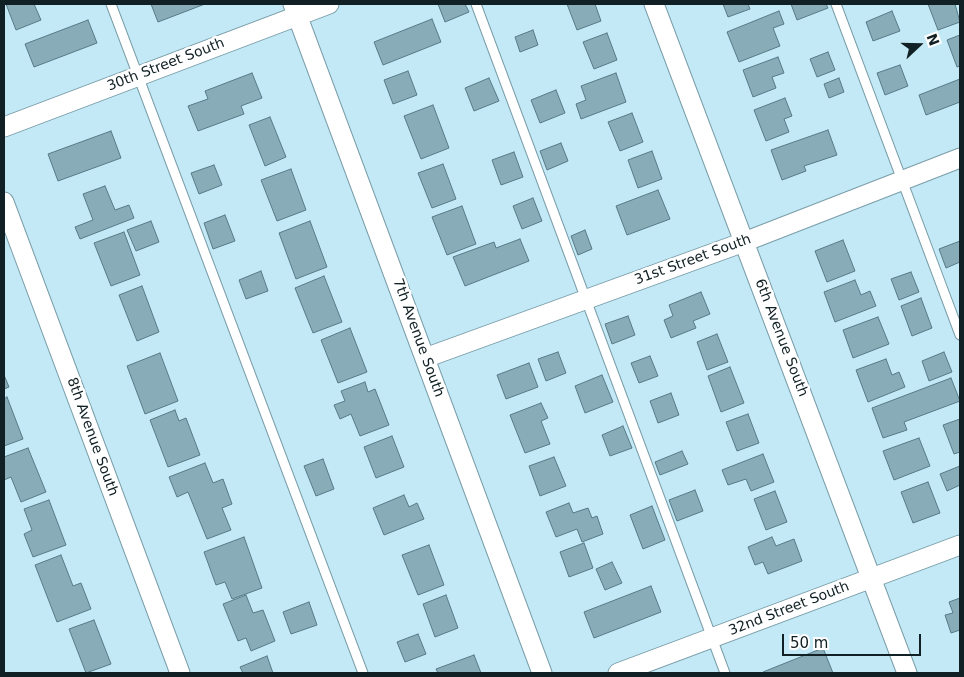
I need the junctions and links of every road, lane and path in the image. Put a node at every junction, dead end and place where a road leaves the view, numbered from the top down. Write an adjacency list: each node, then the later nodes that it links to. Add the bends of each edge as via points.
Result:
1 (111, 4): 7 (lane)
2 (329, 4): 6 (street, 30th Street South)
3 (476, 4): 13 (lane)
4 (654, 4): 12 (street, 6th Avenue South)
5 (836, 4): 10 (lane)
6 (295, 10): 7 (street, 30th Street South); 15 (street, 7th Avenue South)
7 (138, 76): 8 (street, 30th Street South); 20 (lane)
8 (4, 127)
9 (960, 158): 10 (street, 31st Street South)
10 (903, 180): 12 (street, 31st Street South); 14 (lane)
11 (4, 202): 19 (street, 8th Avenue South)
12 (744, 242): 13 (street, 31st Street South); 17 (street, 6th Avenue South)
13 (586, 299): 15 (street, 31st Street South); 18 (lane)
14 (960, 335)
15 (425, 358): 21 (street, 7th Avenue South)
16 (960, 545): 17 (street, 32nd Street South)
17 (872, 578): 18 (street, 32nd Street South); 24 (street, 6th Avenue South)
18 (712, 638): 22 (street, 32nd Street South); 23 (lane)
19 (180, 673)
20 (363, 673)
21 (542, 673)
22 (618, 673)
23 (725, 673)
24 (907, 673)

